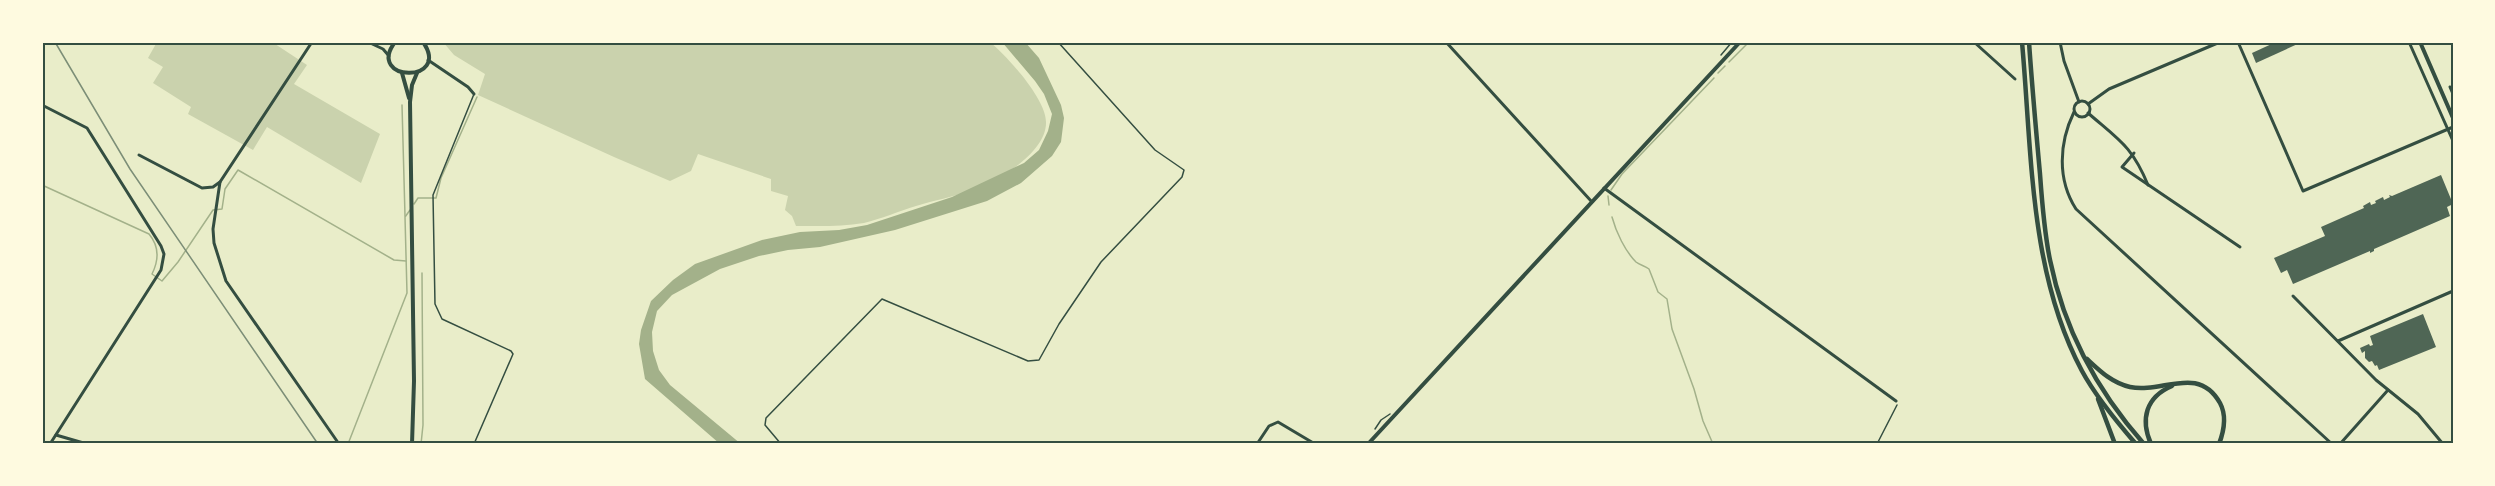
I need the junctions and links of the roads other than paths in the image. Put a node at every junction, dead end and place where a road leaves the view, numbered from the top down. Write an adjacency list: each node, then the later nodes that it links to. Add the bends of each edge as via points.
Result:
1 (312, 42): 36 (street)
2 (368, 42): 15 (street)
3 (423, 42): 17 (main road)
4 (1446, 42): 39 (street)
5 (1740, 42): 38 (main road)
6 (1974, 42): 20 (street)
7 (2022, 42): 47 (highway, via 2044,264 2062,325)
8 (2029, 42): 44 (highway, via 2048,248 2065,312)
9 (2060, 42): 25 (street)
10 (2220, 42): 26 (street, via 2109,89)
11 (2238, 42): 32 (street, via 2303,191)
12 (2409, 42): 32 (street)
13 (2420, 42): 30 (main road)
14 (394, 44): 15 (street); 16 (main road)
15 (383, 49): 16 (street)
16 (390, 57): 18 (main road)
17 (428, 60): 19 (main road); 22 (street)
18 (402, 73): 19 (main road); 24 (main road)
19 (417, 73): 24 (main road)
20 (2015, 79)
21 (2450, 87): 23 (street)
22 (474, 94): 54 (lane, via 436,186 432,211 435,304 439,315 513,354)
23 (2453, 94)
24 (410, 102): 53 (main road)
25 (2079, 102): 26 (street); 28 (street)
26 (2088, 104): 29 (street)
27 (42, 105): 49 (street, via 87,128 161,246 164,263)
28 (2074, 112): 29 (street, via 2082,117); 63 (street, via 2062,155 2063,180 2076,209)
29 (2088, 113): 34 (street)
30 (2453, 118)
31 (2453, 127): 32 (street)
32 (2448, 129): 33 (street)
33 (2453, 141)
34 (2134, 153): 37 (street); 37 (street, via 2122,168)
35 (140, 155): 36 (street, via 202,188)
36 (220, 182): 52 (street, via 213,229 226,281)
37 (2149, 187): 40 (street)
38 (1604, 188): 39 (main road); 48 (street)
39 (1592, 202): 57 (main road)
40 (2240, 247)
41 (2453, 291): 43 (street)
42 (2293, 296): 43 (street)
43 (2338, 341): 46 (street)
44 (2083, 354): 45 (highway, via 2109,378 2126,386 2147,388); 60 (highway, via 2112,405)
45 (2181, 382): 61 (highway, via 2163,390 2148,407 2144,424); 62 (highway, via 2197,383 2218,400 2224,424)
46 (2388, 390): 64 (street); 65 (street, via 2418,414)
47 (2094, 391): 58 (highway); 59 (highway)
48 (1896, 401)
49 (56, 435): 50 (street); 51 (street)
50 (50, 444)
51 (87, 444)
52 (339, 444)
53 (412, 444)
54 (474, 444)
55 (1257, 444): 56 (street, via 1270,425 1278,422)
56 (1315, 444)
57 (1368, 444)
58 (2115, 444)
59 (2136, 444)
60 (2144, 444)
61 (2151, 444)
62 (2219, 444)
63 (2332, 444)
64 (2340, 444)
65 (2443, 444)

